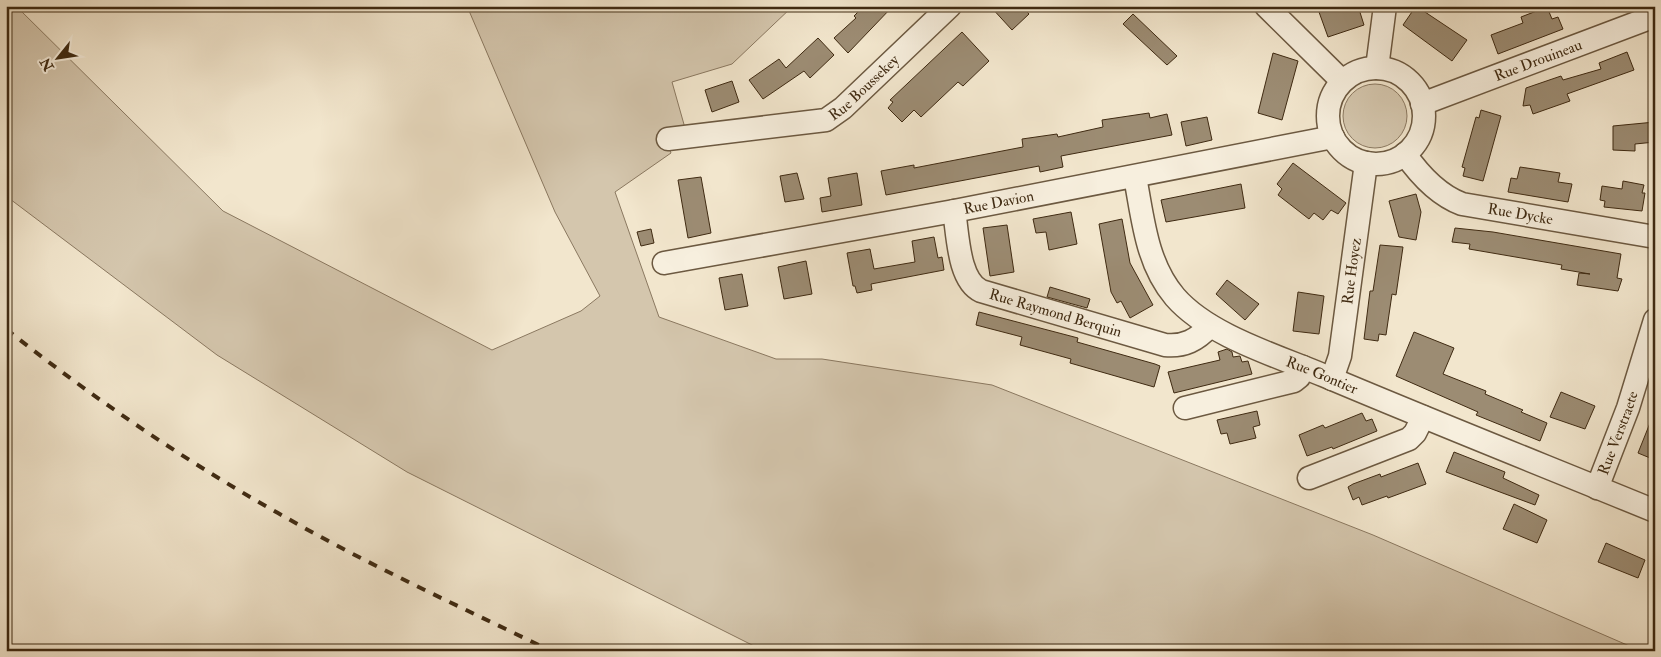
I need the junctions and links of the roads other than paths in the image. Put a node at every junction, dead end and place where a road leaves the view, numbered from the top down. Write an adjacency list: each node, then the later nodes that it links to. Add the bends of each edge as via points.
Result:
1 (950, 6): 9 (street, Rue Boussekey, via 839,112 826,120)
2 (1266, 6): 6 (street)
3 (1386, 6): 5 (street)
4 (1655, 16): 7 (street, Rue Drouineau)
5 (1377, 68): 6 (street, via 1358,71); 7 (street, via 1405,78)
6 (1342, 81): 8 (street, via 1334,91 1329,108)
7 (1422, 104): 10 (street, via 1421,131)
8 (1333, 137): 11 (street, via 1347,154); 12 (street, Rue Davion)
9 (668, 139)
10 (1405, 154): 11 (street, via 1384,163); 14 (street, Rue Dycke, via 1441,193 1462,204)
11 (1366, 162): 19 (street, Rue Hoyez, via 1340,356)
12 (1135, 177): 13 (street, Rue Davion); 17 (street, Rue Gontier, via 1149,249 1159,274 1182,304)
13 (954, 211): 15 (street, Rue Davion); 17 (street, Rue Raymond Berquin, via 965,275 980,291 1164,345 1190,342)
14 (1655, 237)
15 (664, 263)
16 (1655, 320): 23 (street, Rue Verstraete, via 1628,408)
17 (1210, 326): 18 (street, Rue Gontier)
18 (1303, 367): 19 (street, Rue Gontier); 20 (street, via 1294,381)
19 (1332, 379): 21 (street, Rue Gontier)
20 (1185, 408)
21 (1423, 417): 22 (street, via 1409,439); 23 (street, Rue Gontier)
22 (1309, 478)
23 (1597, 488): 24 (street, Rue Gontier)
24 (1655, 511)

